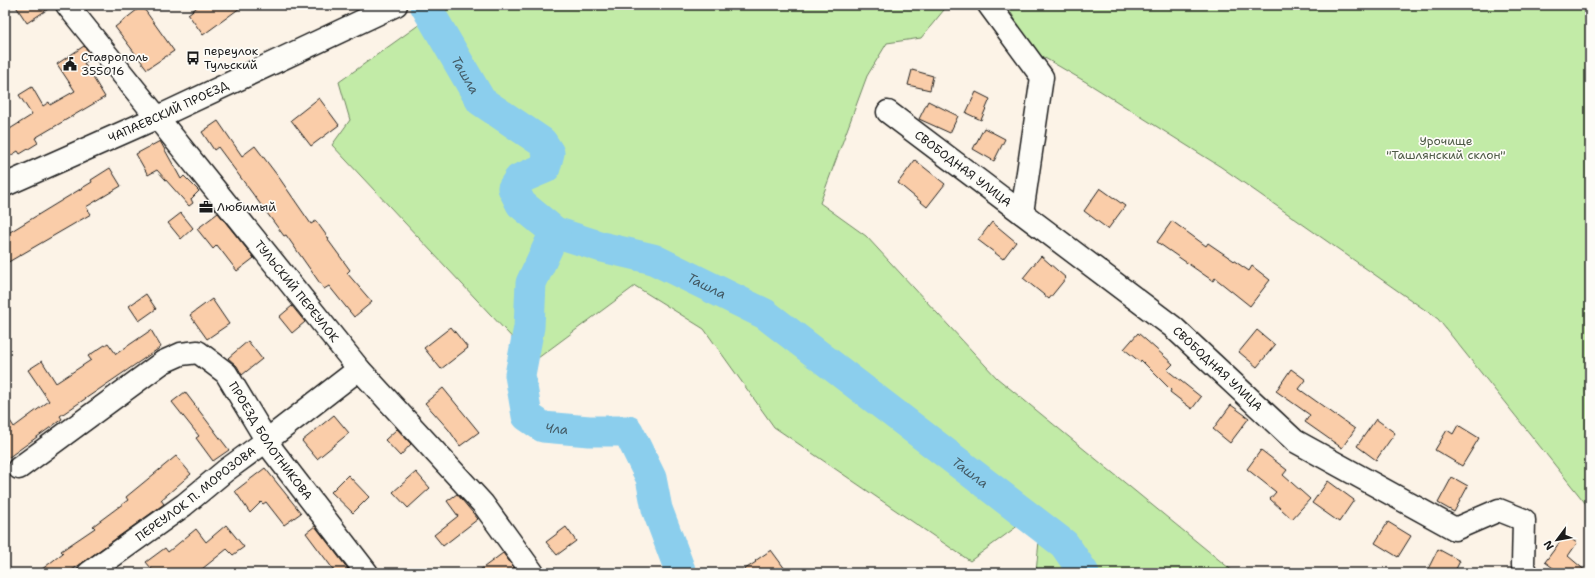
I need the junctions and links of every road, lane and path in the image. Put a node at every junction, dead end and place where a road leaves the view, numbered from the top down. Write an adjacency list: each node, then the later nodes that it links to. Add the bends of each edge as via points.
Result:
1 (67, 5): 5 (street, ТУЛЬСКИЙ ПЕРЕУЛОК)
2 (396, 5): 5 (street, ЧАПАЕВСКИЙ ПРОЕЗД)
3 (989, 5): 7 (street, via 1042,78)
4 (888, 112): 7 (street, СВОБОДНАЯ УЛИЦА)
5 (156, 118): 6 (street, ЧАПАЕВСКИЙ ПРОЕЗД); 8 (street, ТУЛЬСКИЙ ПЕРЕУЛОК)
6 (5, 185)
7 (1022, 213): 14 (street, СВОБОДНАЯ УЛИЦА, via 1173,327 1295,441 1455,529 1499,510 1524,520 1523,565)
8 (359, 369): 9 (street, ПЕРЕУЛОК П. МОРОЗОВА); 13 (street, ТУЛЬСКИЙ ПЕРЕУЛОК, via 483,504)
9 (266, 441): 10 (street, ПРОЕЗД БОЛОТНИКОВА, via 226,373 198,352 181,354 163,362); 11 (street, ПЕРЕУЛОК П. МОРОЗОВА, via 224,471 184,505); 12 (street, ПРОЕЗД БОЛОТНИКОВА)
10 (19, 468)
11 (89, 573)
12 (367, 573)
13 (533, 573)
14 (1527, 573)

